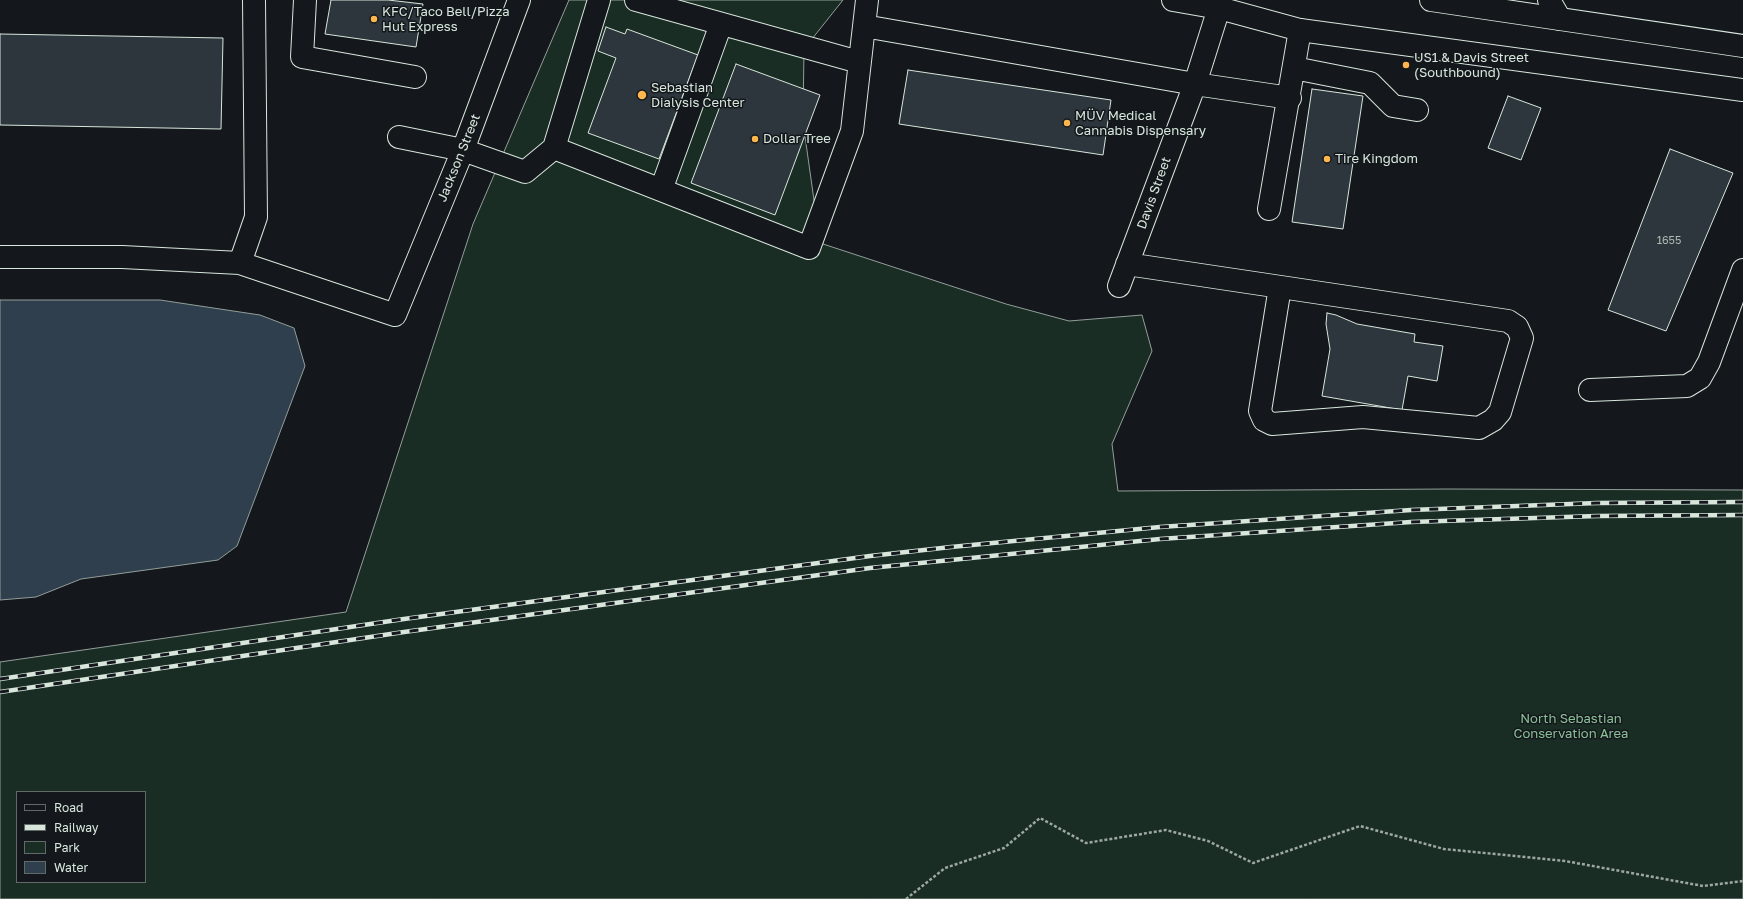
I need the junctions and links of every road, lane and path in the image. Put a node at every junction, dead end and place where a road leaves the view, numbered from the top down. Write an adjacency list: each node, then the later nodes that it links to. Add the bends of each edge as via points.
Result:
1 (254, 0): 30 (main road, via 256,217)
2 (305, 0): 19 (main road, via 302,57)
3 (519, 0): 26 (main road, Jackson Street)
4 (599, 0): 25 (main road)
5 (636, 0): 13 (main road)
6 (867, 0): 14 (main road)
7 (1173, 0): 11 (main road)
8 (1245, 0): 11 (main road)
9 (1431, 0): 12 (main road)
10 (1549, 0): 12 (main road)
11 (1219, 8): 15 (main road); 20 (main road, Davis Street)
12 (1560, 18): 16 (main road)
13 (721, 24): 17 (main road); 27 (main road)
14 (864, 26): 17 (main road); 20 (main road)
15 (1300, 30): 18 (main road); 21 (main road)
16 (1743, 46)
17 (859, 62): 27 (main road, via 852,131 809,248)
18 (1294, 68): 22 (main road); 23 (main road, via 1370,83 1393,106)
19 (415, 77)
20 (1195, 84): 22 (main road); 31 (main road, Davis Street)
21 (1743, 90)
22 (1290, 98): 28 (main road)
23 (1418, 110)
24 (399, 137): 26 (main road)
25 (554, 148): 26 (main road, via 525,172); 27 (main road)
26 (463, 150): 30 (main road, Jackson Street, via 395,315)
27 (661, 190)
28 (1269, 209)
29 (0, 257): 30 (main road, via 122,257)
30 (240, 264)
31 (1127, 264): 33 (main road, Davis Street); 34 (main road)
32 (1743, 270): 35 (main road, via 1709,362 1700,378 1687,386)
33 (1119, 286)
34 (1280, 287): 34 (main road, via 1508,321 1516,327 1522,338 1500,412 1493,420 1479,428 1363,417 1272,424 1264,420 1260,411)
35 (1590, 390)
36 (1743, 881): 37 (path, via 1703,886 1565,861 1444,849 1360,826 1253,863 1208,841 1166,830 1086,843 1040,818 1004,848 945,868)
37 (906, 899)

